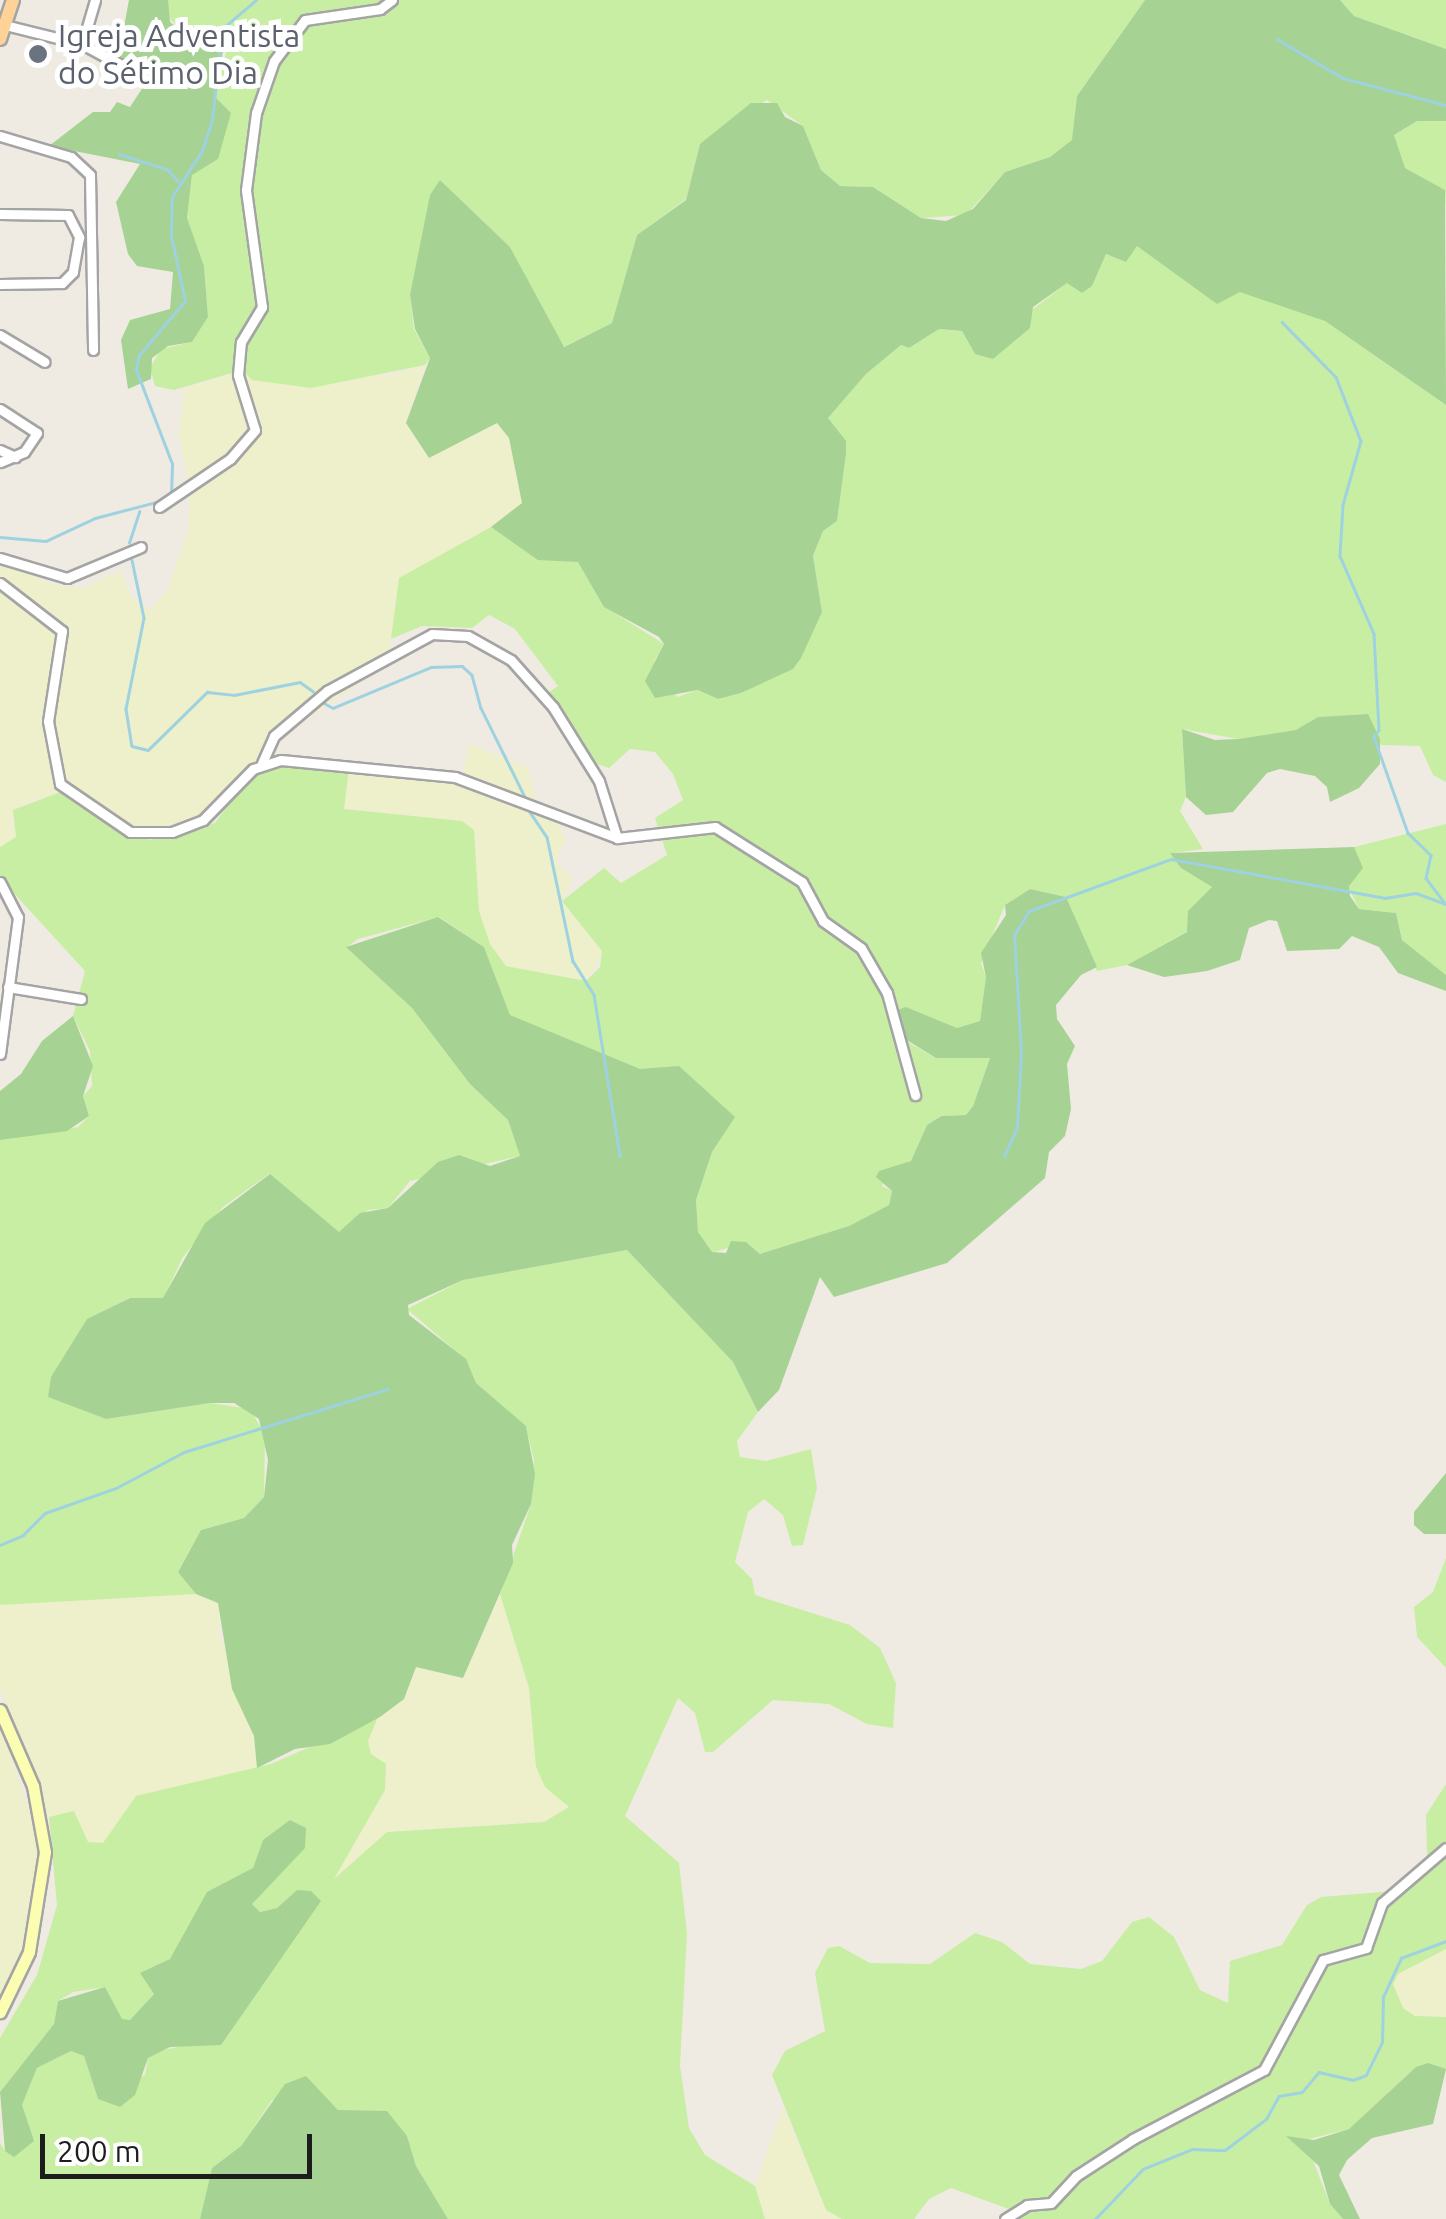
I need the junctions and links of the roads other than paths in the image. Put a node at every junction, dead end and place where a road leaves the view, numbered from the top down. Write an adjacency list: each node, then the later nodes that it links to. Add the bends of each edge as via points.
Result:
1 (14, 0): 4 (main road)
2 (95, 0): 6 (street)
3 (392, 0): 18 (street, via 380,9 305,20 274,62 256,113 246,190 262,300 240,342 238,374 255,430 230,458)
4 (9, 26): 5 (main road); 6 (street)
5 (0, 39)
6 (82, 44): 7 (street)
7 (128, 69)
8 (0, 136): 12 (street, via 71,157 90,175)
9 (0, 214): 10 (street, via 74,218 79,238 73,272 57,285)
10 (0, 284)
11 (0, 335): 13 (street)
12 (93, 350)
13 (44, 362)
14 (0, 408): 16 (street, via 35,430)
15 (0, 450): 16 (street)
16 (20, 455): 17 (street)
17 (0, 462)
18 (159, 507)
19 (141, 547): 20 (street, via 67,578)
20 (0, 558)
21 (0, 583): 22 (street, via 62,632 48,721 66,791 146,836 213,815)
22 (262, 763): 23 (street, via 438,774); 23 (street, via 274,736 327,691 432,634 468,636 512,660 553,707 598,781)
23 (617, 838): 28 (street, via 715,827 802,882 820,918 856,942 885,987)
24 (0, 882): 25 (street, via 18,911)
25 (8, 987): 26 (street); 27 (street)
26 (81, 998)
27 (0, 1054)
28 (915, 1096)
29 (0, 1710): 31 (main road, via 33,1786 46,1852 29,1952)
30 (1446, 1848): 32 (street, via 1382,1903 1366,1948 1325,1957 1264,2070 1133,2139 1076,2176 1051,2203 1027,2205)
31 (0, 2012)
32 (1005, 2219)

